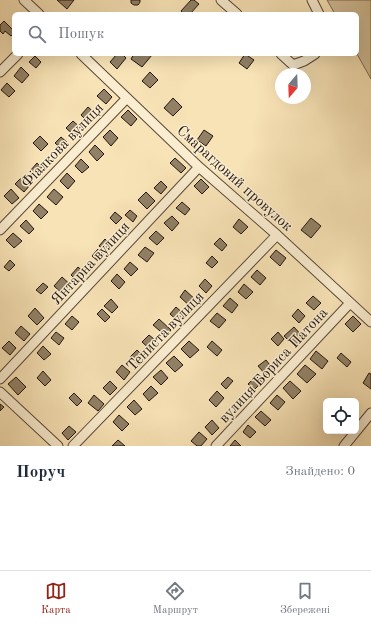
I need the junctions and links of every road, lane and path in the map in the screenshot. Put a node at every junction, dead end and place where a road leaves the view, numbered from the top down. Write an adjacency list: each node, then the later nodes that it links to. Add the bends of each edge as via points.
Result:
1 (24, 0): 4 (street)
2 (221, 0): 5 (street)
3 (312, 0): 6 (street)
4 (37, 12)
5 (234, 12)
6 (319, 12)
7 (16, 56): 11 (street)
8 (83, 56): 12 (street, Смарагдовий провулок)
9 (283, 56): 10 (street, via 293,65)
10 (312, 56)
11 (0, 72)
12 (127, 98): 13 (street, Смарагдовий провулок); 14 (street, Фіалкова вулиця)
13 (199, 167): 15 (street, Смарагдовий провулок); 18 (street, Янтарна вулиця)
14 (0, 230)
15 (277, 235): 16 (street, Смарагдовий провулок); 22 (street, Тениста вулиця)
16 (350, 303): 17 (street, Смарагдовий провулок); 23 (street, вулиця Бориса Патона)
17 (371, 322)
18 (0, 379)
19 (0, 392): 21 (street)
20 (371, 413): 24 (street)
21 (58, 446)
22 (73, 446)
23 (216, 446)
24 (344, 446)

